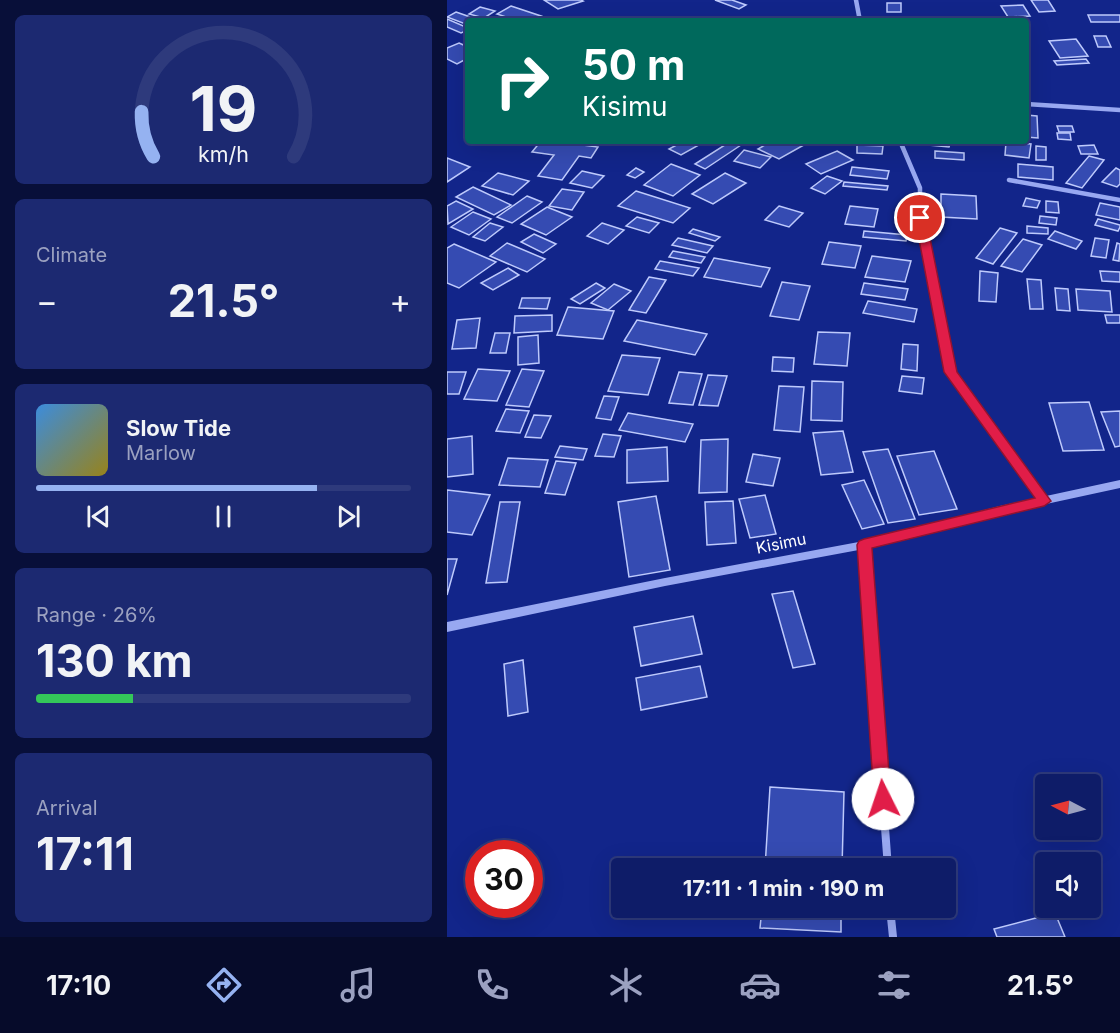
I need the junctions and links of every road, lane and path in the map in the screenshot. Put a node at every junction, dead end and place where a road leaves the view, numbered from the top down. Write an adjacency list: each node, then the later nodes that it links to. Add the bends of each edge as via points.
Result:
1 (856, 0): 2 (street)
2 (859, 18)
3 (1029, 104): 4 (street)
4 (1120, 110)
5 (901, 144): 9 (street, via 920,188 920,218 951,372)
6 (1009, 180): 7 (street)
7 (1120, 200)
8 (1120, 484): 9 (street, Kisimu)
9 (1044, 501): 10 (street, Kisimu)
10 (864, 545): 11 (street, Kisimu); 12 (street)
11 (447, 627)
12 (887, 858)
13 (891, 918): 14 (street)
14 (893, 937)

